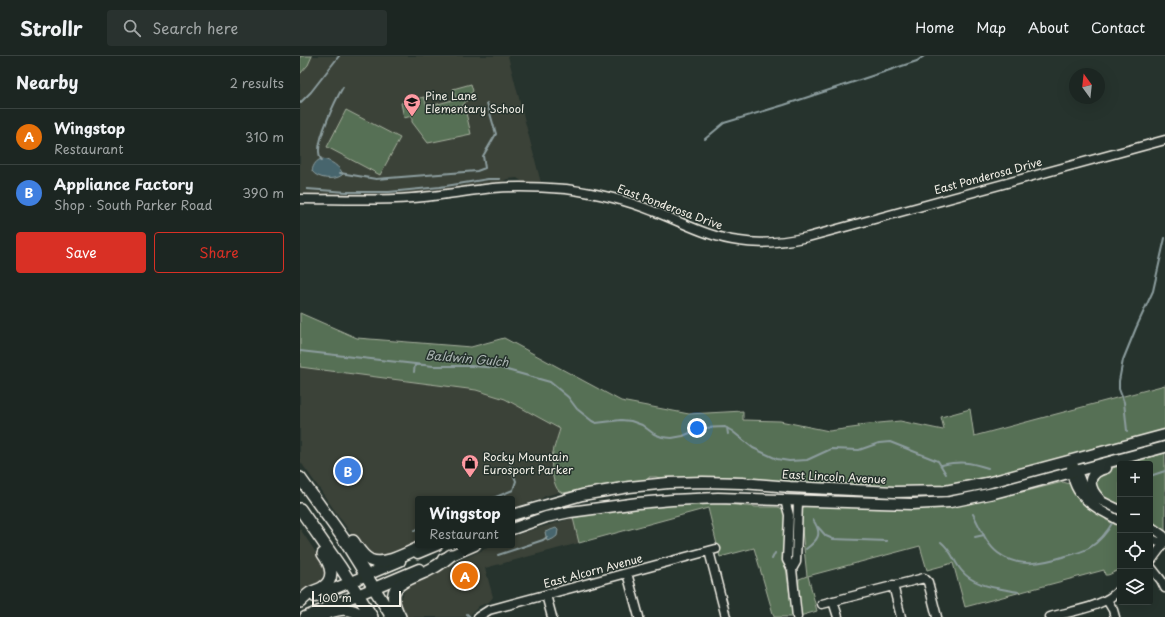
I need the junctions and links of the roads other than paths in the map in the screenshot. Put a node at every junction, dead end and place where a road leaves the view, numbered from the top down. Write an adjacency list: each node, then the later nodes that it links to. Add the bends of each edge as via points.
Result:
1 (1165, 140): 2 (street, East Ponderosa Drive, via 808,237 770,243 740,242 722,238 634,204 598,194 565,189 509,187 401,199)
2 (300, 199)
3 (1165, 435): 6 (main road, East Lincoln Avenue)
4 (1165, 447): 5 (main road)
5 (1138, 454): 7 (main road); 9 (main road)
6 (1071, 461): 9 (street); 16 (main road, East Lincoln Avenue, via 983,484 938,492 890,492 731,482 668,483 582,495)
7 (1133, 461)
8 (1117, 465): 11 (main road, via 1099,470 1092,476 1091,488)
9 (1074, 471): 11 (street, via 1087,492); 13 (main road, via 978,497 945,502 912,504); 17 (street, via 1078,491 1084,500)
10 (300, 478): 19 (highway)
11 (1099, 499): 14 (street)
12 (785, 500): 13 (main road); 20 (main road, via 700,499 638,503 564,513); 29 (street, via 789,515 787,560)
13 (798, 501): 29 (street, via 796,562)
14 (1116, 508)
15 (300, 509): 33 (highway)
16 (515, 515)
17 (1117, 520)
18 (300, 521): 42 (highway, via 328,560 331,570 325,585)
19 (331, 521): 24 (highway, via 342,525 360,551 374,561 386,561); 32 (highway)
20 (515, 528)
21 (1153, 528): 23 (street, via 1164,536)
22 (1153, 540): 23 (street, via 1158,542)
23 (1165, 540): 28 (street)
24 (418, 548)
25 (430, 548): 32 (main road)
26 (468, 548): 27 (main road)
27 (451, 555): 35 (main road); 49 (highway, via 398,586 394,600)
28 (1153, 558)
29 (792, 569): 54 (street)
30 (1152, 569): 36 (street)
31 (627, 573): 39 (street, East Alcorn Avenue); 52 (street); 53 (street, East Alcorn Avenue, via 712,550)
32 (367, 575): 33 (main road); 35 (highway)
33 (350, 582): 38 (highway); 42 (main road)
34 (893, 585): 41 (street); 56 (street); 57 (street, via 925,578)
35 (375, 587): 38 (main road); 48 (highway)
36 (1165, 588)
37 (1117, 592): 40 (street)
38 (358, 594): 44 (main road); 47 (highway)
39 (546, 595): 50 (street, East Alcorn Avenue, via 489,610); 51 (street)
40 (1107, 600): 58 (street); 59 (street)
41 (833, 601): 43 (street); 55 (street)
42 (300, 602)
43 (822, 604)
44 (305, 617)
45 (318, 617): 46 (highway, via 342,609 353,611)
46 (363, 617)
47 (372, 617)
48 (392, 617)
49 (400, 617)
50 (478, 617)
51 (552, 617)
52 (639, 617)
53 (726, 617)
54 (797, 617)
55 (838, 617)
56 (901, 617)
57 (937, 617)
58 (1050, 617)
59 (1115, 617)

